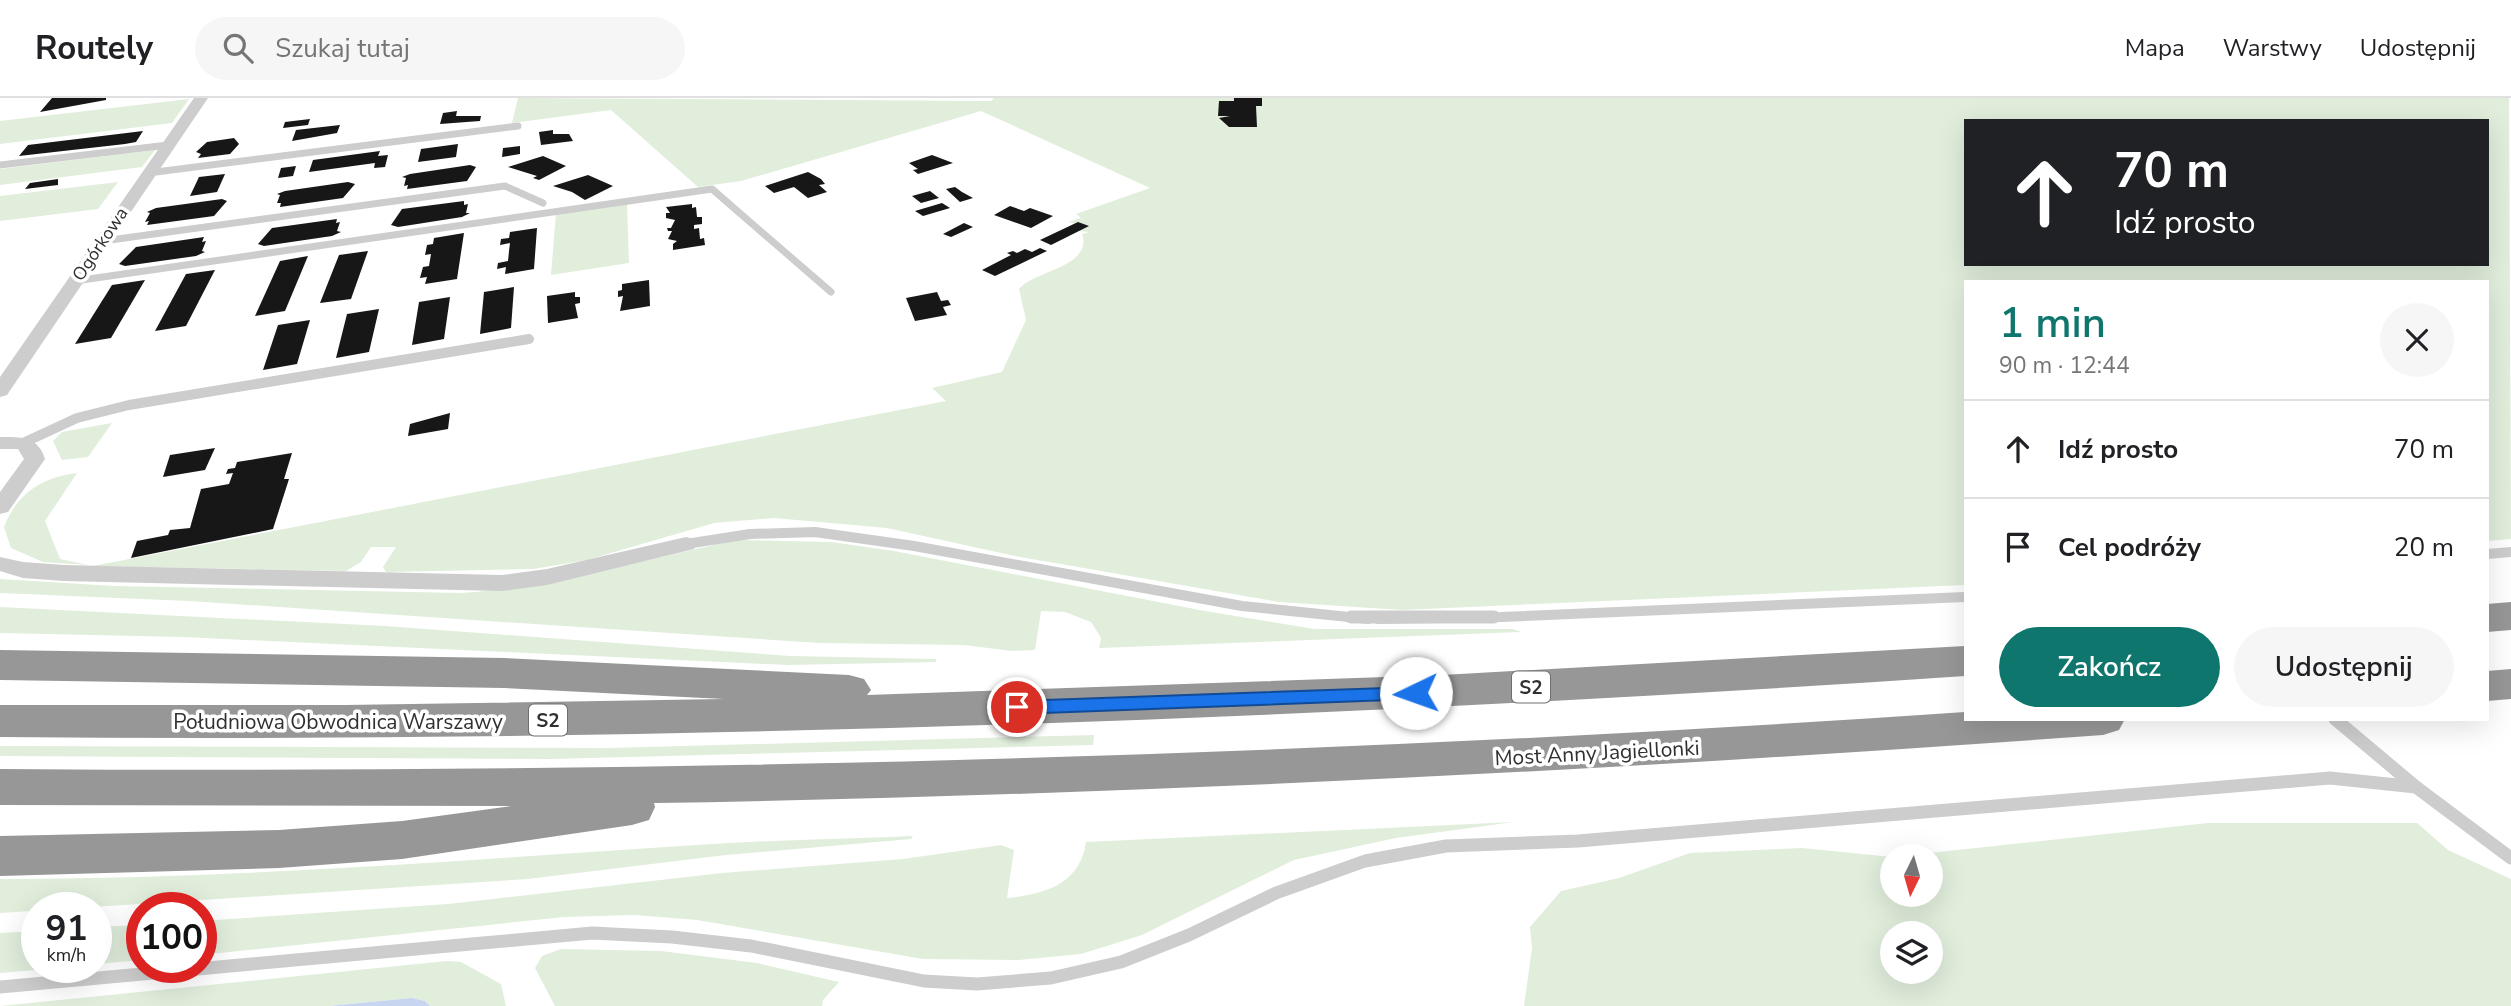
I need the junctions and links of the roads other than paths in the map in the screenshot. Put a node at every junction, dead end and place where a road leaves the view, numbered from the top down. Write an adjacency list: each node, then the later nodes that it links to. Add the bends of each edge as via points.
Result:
1 (201, 98): 3 (street, Ogórkowa)
2 (518, 126): 5 (lane)
3 (168, 145): 4 (lane); 5 (street, Ogórkowa)
4 (0, 165)
5 (148, 173): 7 (street, Ogórkowa)
6 (543, 203): 7 (lane, via 505,186)
7 (103, 242): 8 (street, Ogórkowa)
8 (75, 281): 9 (lane, via 712,189); 11 (street, Ogórkowa)
9 (831, 292)
10 (529, 339): 13 (lane, via 129,405 78,418)
11 (0, 391)
12 (0, 443): 13 (street)
13 (23, 443): 14 (street, via 32,449 34,459)
14 (0, 507)
15 (686, 544): 18 (street, via 502,583 147,576 23,570); 19 (lane, via 750,534 825,533 1242,606 1369,619 1501,618)
16 (2511, 552): 17 (lane)
17 (2489, 554)
18 (0, 564)
19 (1964, 597)
20 (2511, 616): 21 (highway)
21 (2489, 618)
22 (1964, 661): 26 (highway, S2, via 1634,682)
23 (0, 665): 26 (highway, via 598,677)
24 (2511, 684): 25 (highway)
25 (2489, 686)
26 (1096, 705): 27 (highway, Południowa Obwodnica Warszawy / S2, via 372,723)
27 (0, 721)
28 (2073, 721): 30 (highway, Most Anny Jagiellonki, via 1508,759)
29 (2337, 721): 32 (lane)
30 (784, 785): 31 (highway, via 433,790); 33 (highway, via 402,840 279,849)
31 (0, 787)
32 (2416, 787): 34 (lane); 35 (lane, via 2330,778 1578,841 1446,846 1365,861 1276,893 1121,962 1039,979 977,984 924,981 751,946 592,933)
33 (0, 856)
34 (2511, 858)
35 (0, 987)

